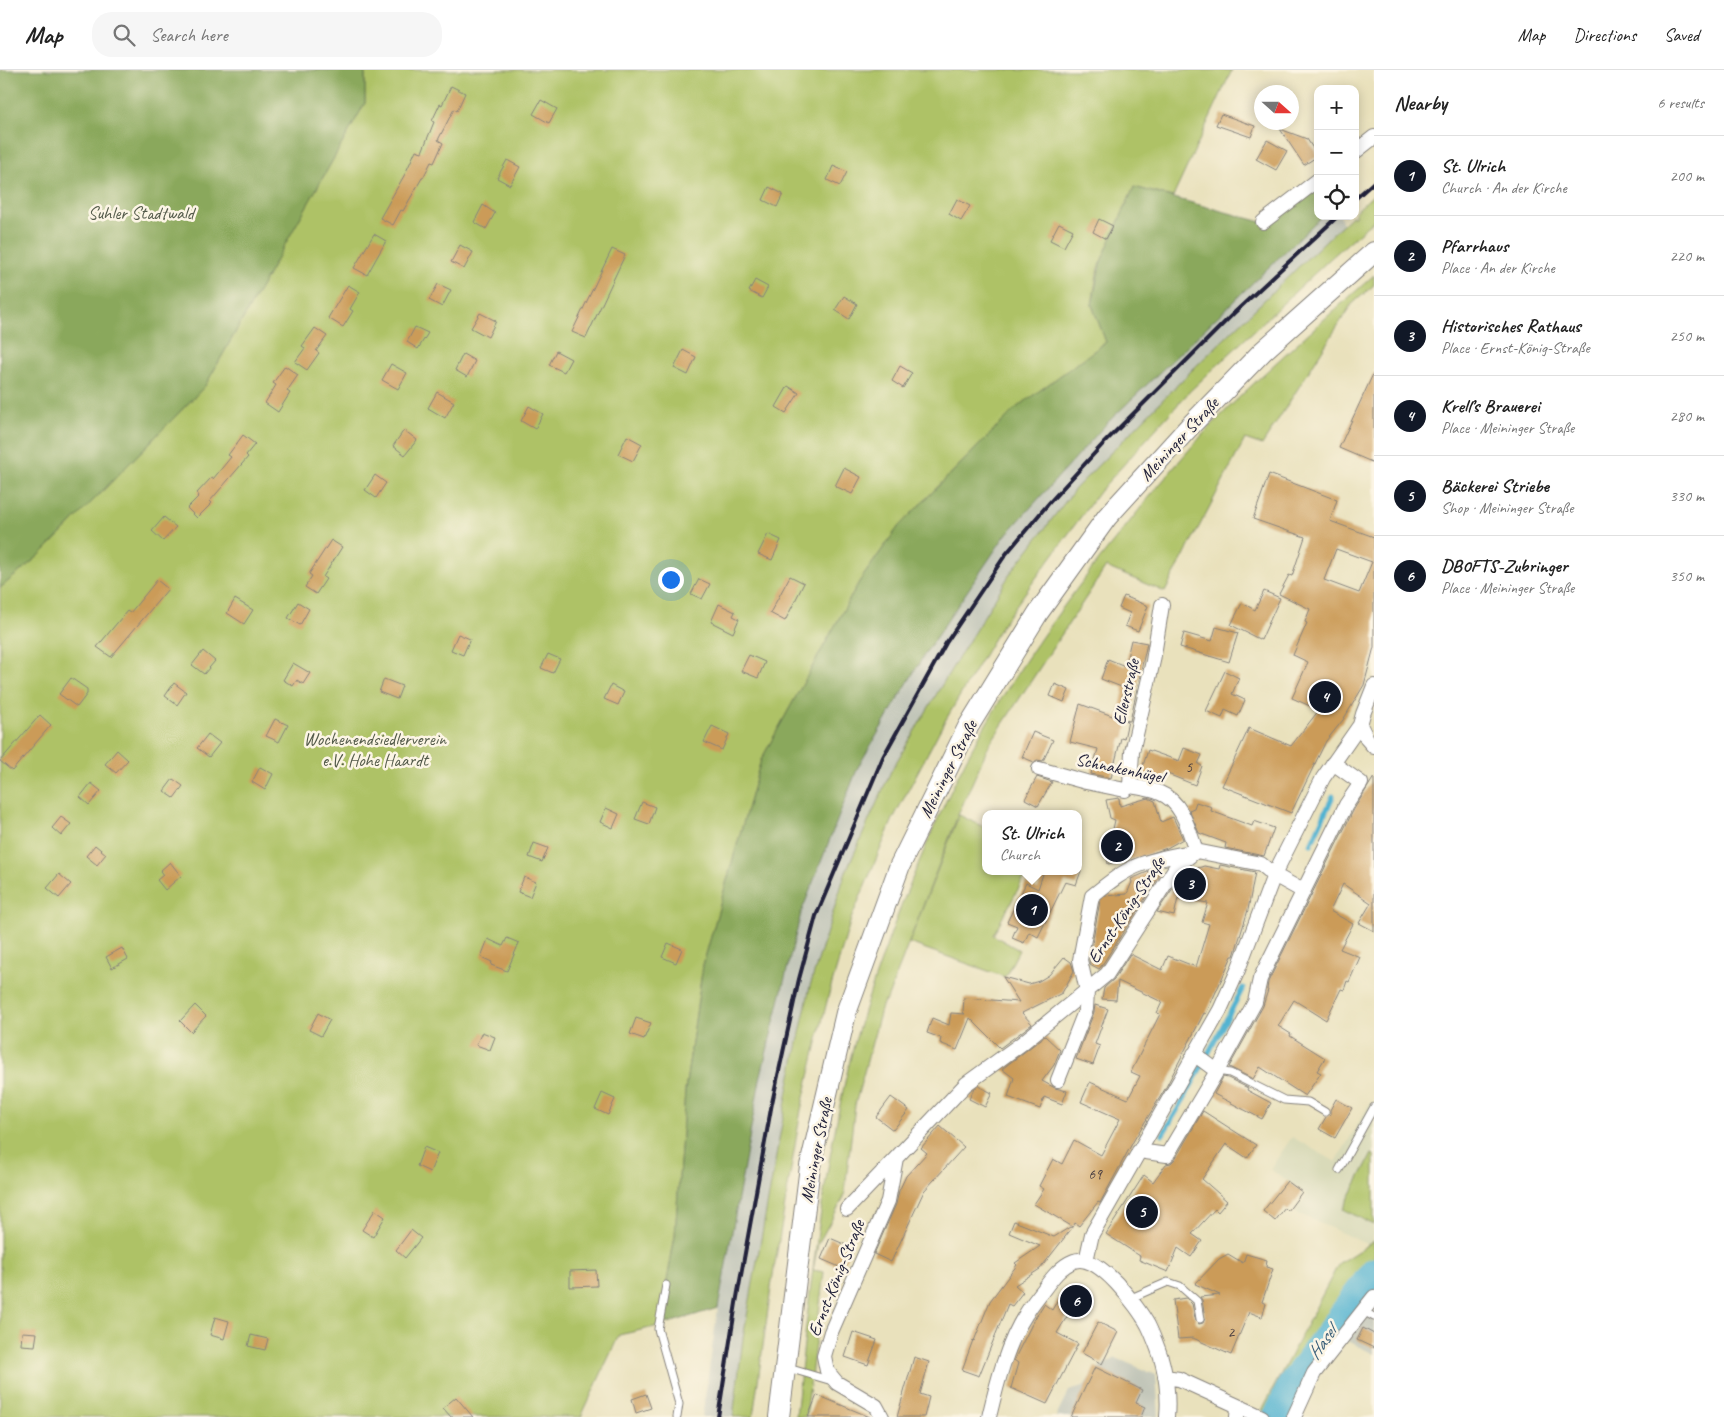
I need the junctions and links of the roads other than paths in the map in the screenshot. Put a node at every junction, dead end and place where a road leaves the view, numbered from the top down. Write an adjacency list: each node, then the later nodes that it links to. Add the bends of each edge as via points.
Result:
1 (1374, 138): 2 (street)
2 (1359, 149)
3 (1314, 183): 4 (street)
4 (1262, 222)
5 (1374, 252): 34 (main road, Meininger Straße, via 1263,351 1107,517 1038,613 968,728 900,865 846,1013 810,1166)
6 (1162, 605): 12 (street, Ellerstraße, via 1132,752)
7 (1374, 686): 8 (street)
8 (1360, 725): 9 (street); 10 (street)
9 (1374, 747)
10 (1333, 764): 14 (street, via 1316,790); 15 (street, via 1361,783 1346,805)
11 (1039, 769): 12 (street, Schnakenhügel, via 1103,786 1125,790)
12 (1130, 786): 13 (street, Schnakenhügel, via 1160,793 1171,800 1184,817)
13 (1196, 851): 14 (street, via 1262,864); 18 (street, Ernst-König-Straße, via 1176,867 1107,974); 18 (street, via 1140,864 1092,896 1080,960)
14 (1274, 876): 15 (street); 16 (street)
15 (1304, 892): 17 (street)
16 (1238, 970): 17 (street); 19 (street)
17 (1260, 979): 20 (street, via 1255,1002)
18 (1087, 991): 21 (street, via 1086,1009); 25 (street, Ernst-König-Straße, via 966,1084)
19 (1196, 1056): 20 (street); 24 (street)
20 (1214, 1069): 23 (lane, via 1278,1098 1308,1102); 24 (street, via 1167,1155)
21 (1058, 1080)
22 (1374, 1107): 26 (lane)
23 (1325, 1112)
24 (1139, 1151): 28 (street, via 1092,1234)
25 (896, 1158): 27 (street, Ernst-König-Straße); 36 (street, Ernst-König-Straße, via 888,1201 826,1348 827,1371)
26 (1339, 1170)
27 (847, 1209)
28 (1086, 1261): 31 (street, via 1109,1274); 41 (street, via 1076,1260 1062,1268 1025,1315 1008,1352)
29 (666, 1285): 38 (lane, via 658,1329 680,1404)
30 (1374, 1297): 32 (street)
31 (1129, 1299): 33 (lane, via 1168,1282 1180,1286 1197,1301); 35 (street, via 1147,1324 1159,1351)
32 (1368, 1314): 44 (street, via 1314,1373)
33 (1200, 1319)
34 (785, 1367): 36 (lane); 39 (main road, Meininger Straße)
35 (1165, 1377): 37 (street, via 1179,1379); 42 (street)
36 (838, 1383): 40 (street, Ernst-König-Straße, via 876,1406)
37 (1237, 1412): 43 (street)
38 (677, 1417)
39 (779, 1417)
40 (882, 1417)
41 (989, 1417)
42 (1167, 1417)
43 (1262, 1417)
44 (1294, 1417)

